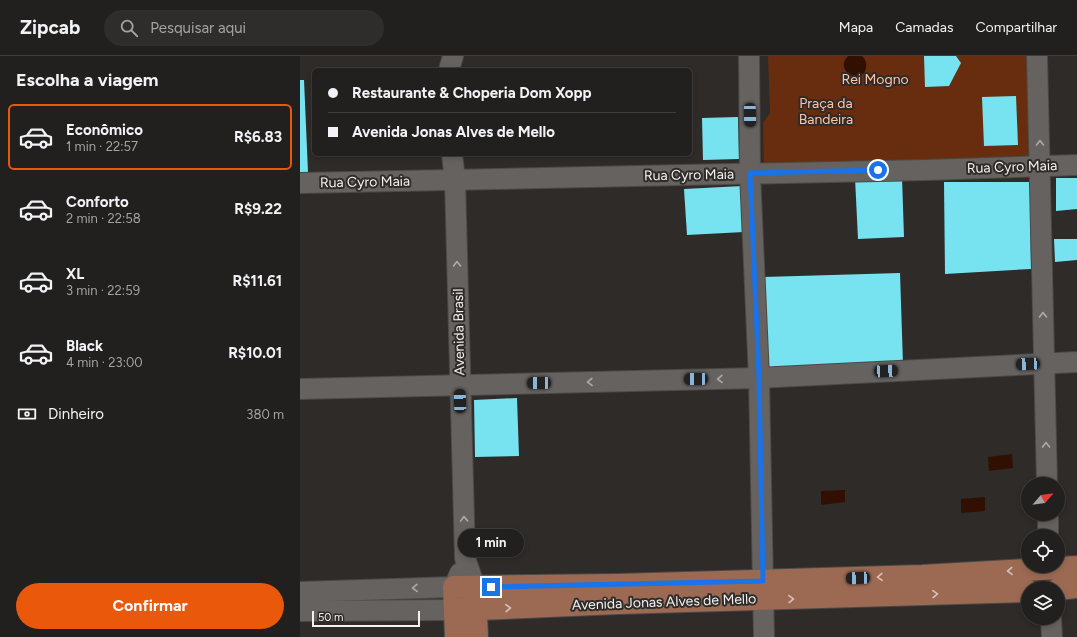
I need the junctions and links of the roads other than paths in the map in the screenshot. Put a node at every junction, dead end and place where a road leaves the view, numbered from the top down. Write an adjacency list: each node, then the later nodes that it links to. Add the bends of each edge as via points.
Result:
1 (453, 56): 4 (street)
2 (749, 56): 8 (street)
3 (1038, 56): 7 (street, one-way to 3)
4 (450, 68)
5 (452, 156): 9 (street, Avenida Brasil)
6 (1077, 165): 7 (street, Rua Cyro Maia)
7 (1040, 167): 8 (street, Rua Cyro Maia); 12 (street, one-way to 7)
8 (750, 173): 9 (street, Rua Cyro Maia); 13 (street)
9 (455, 180): 10 (street, Rua Cyro Maia); 14 (street, Avenida Brasil, one-way to 9)
10 (300, 183)
11 (1077, 362): 12 (street)
12 (1044, 363): 13 (street); 16 (street, one-way to 12)
13 (759, 378): 14 (street, one-way to 14); 22 (street)
14 (460, 385): 15 (street); 19 (street, Avenida Brasil, one-way to 14)
15 (300, 389)
16 (1047, 477)
17 (1077, 567): 18 (main road, Avenida Jonas Alves de Mello)
18 (1049, 574): 22 (main road, Avenida Jonas Alves de Mello, one-way to 22, via 922,576)
19 (465, 587): 22 (main road, Avenida Jonas Alves de Mello); 24 (street, Avenida Jonas Alves de Mello, one-way to 24); 25 (main road, Avenida Brasil); 26 (main road, Avenida Brasil)
20 (1077, 587): 21 (main road)
21 (1065, 588)
22 (763, 590): 23 (main road, Avenida Jonas Alves de Mello, one-way to 23); 25 (main road, Avenida Jonas Alves de Mello, one-way to 22, via 618,603); 31 (street)
23 (1021, 591)
24 (300, 592)
25 (476, 609): 26 (main road, Avenida Jonas Alves de Mello); 30 (main road, Avenida Brasil)
26 (455, 610): 27 (street, Avenida Jonas Alves de Mello); 29 (main road, Avenida Brasil)
27 (300, 611)
28 (1052, 625): 32 (street)
29 (456, 637)
30 (477, 637)
31 (764, 637)
32 (1052, 637)

